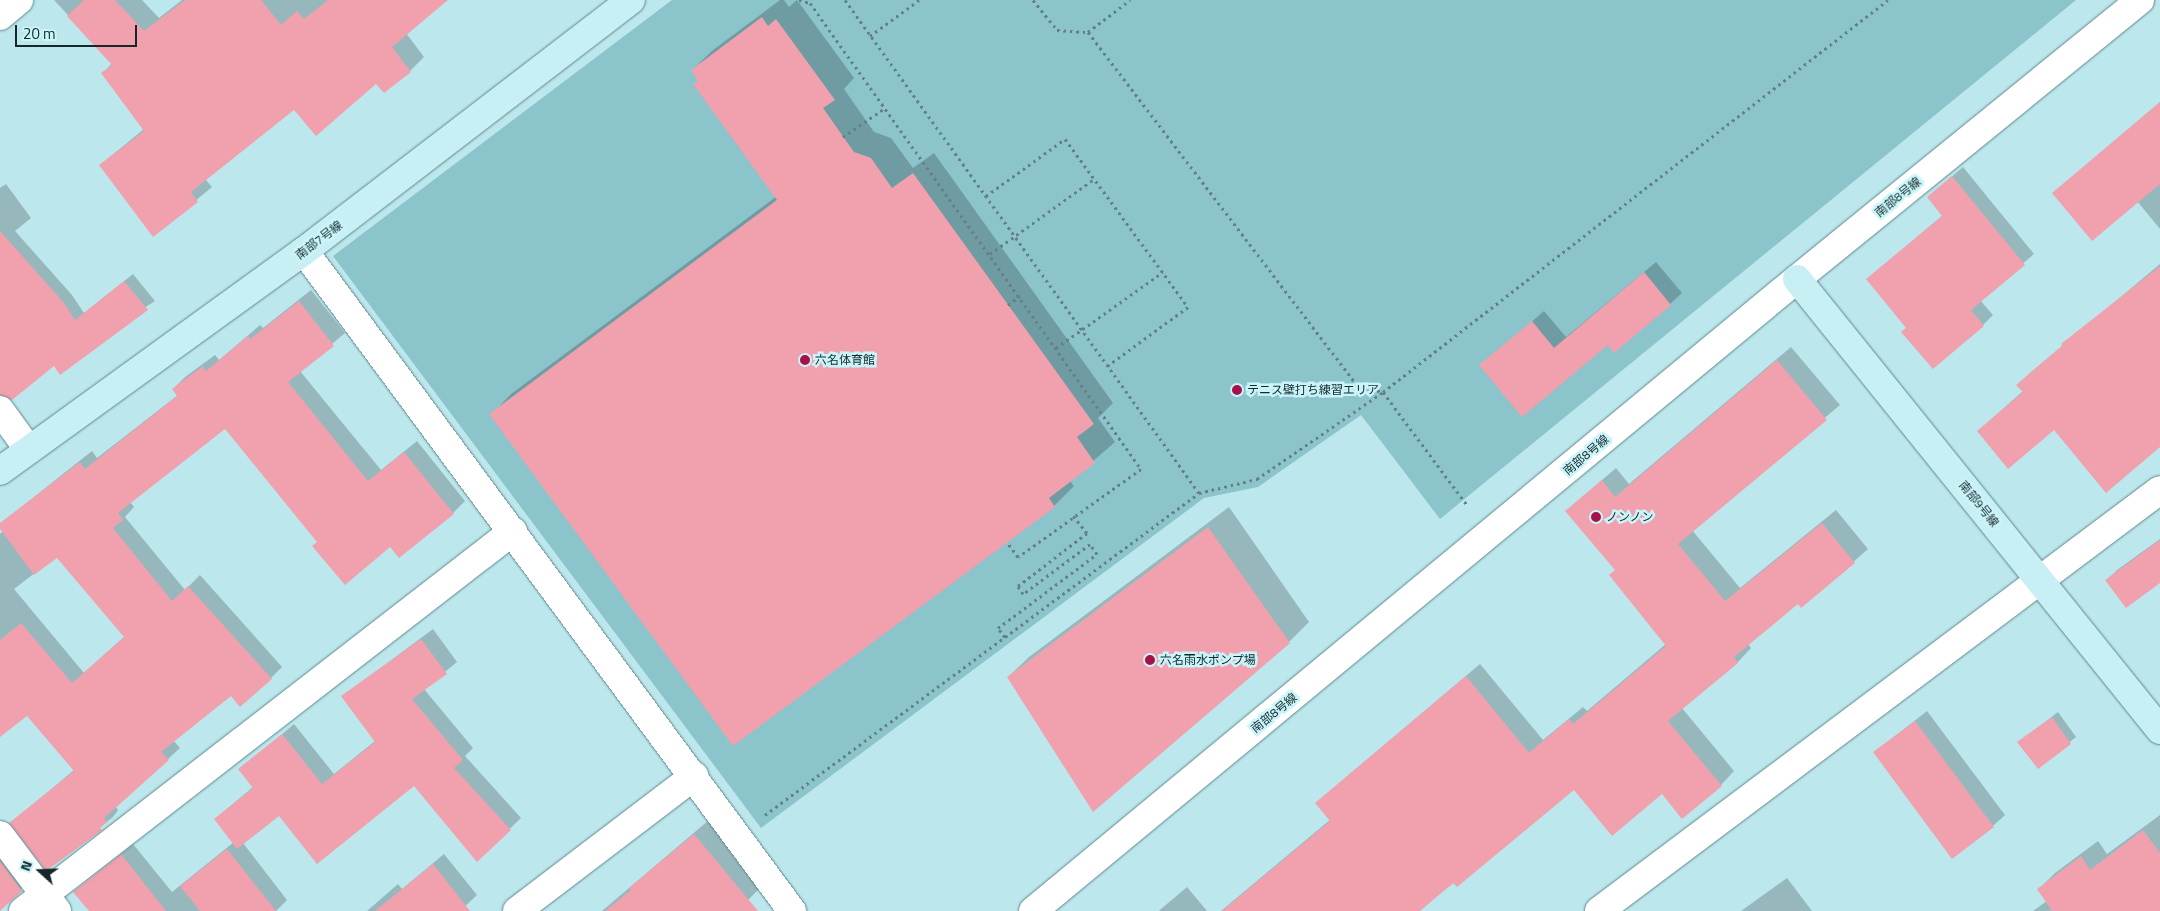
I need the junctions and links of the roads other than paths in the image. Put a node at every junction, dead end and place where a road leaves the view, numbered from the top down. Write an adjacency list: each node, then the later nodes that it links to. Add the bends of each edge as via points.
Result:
1 (19, 0): 4 (street)
2 (630, 0): 5 (street, 南部7号線)
3 (2140, 0): 6 (street, 南部8号線)
4 (0, 16)
5 (304, 251): 8 (street, 南部7号線); 11 (street)
6 (1797, 279): 12 (street, 南部9号線); 20 (street, 南部8号線)
7 (0, 410): 8 (street)
8 (29, 450): 9 (street, 南部7号線)
9 (0, 471)
10 (2160, 490): 12 (street)
11 (513, 531): 14 (street); 16 (street)
12 (2041, 582): 13 (street, 南部9号線); 21 (street)
13 (2160, 730)
14 (694, 776): 18 (street); 19 (street)
15 (0, 835): 16 (street)
16 (51, 902): 17 (street)
17 (23, 911)
18 (518, 911)
19 (792, 911)
20 (1033, 911)
21 (1599, 911)

